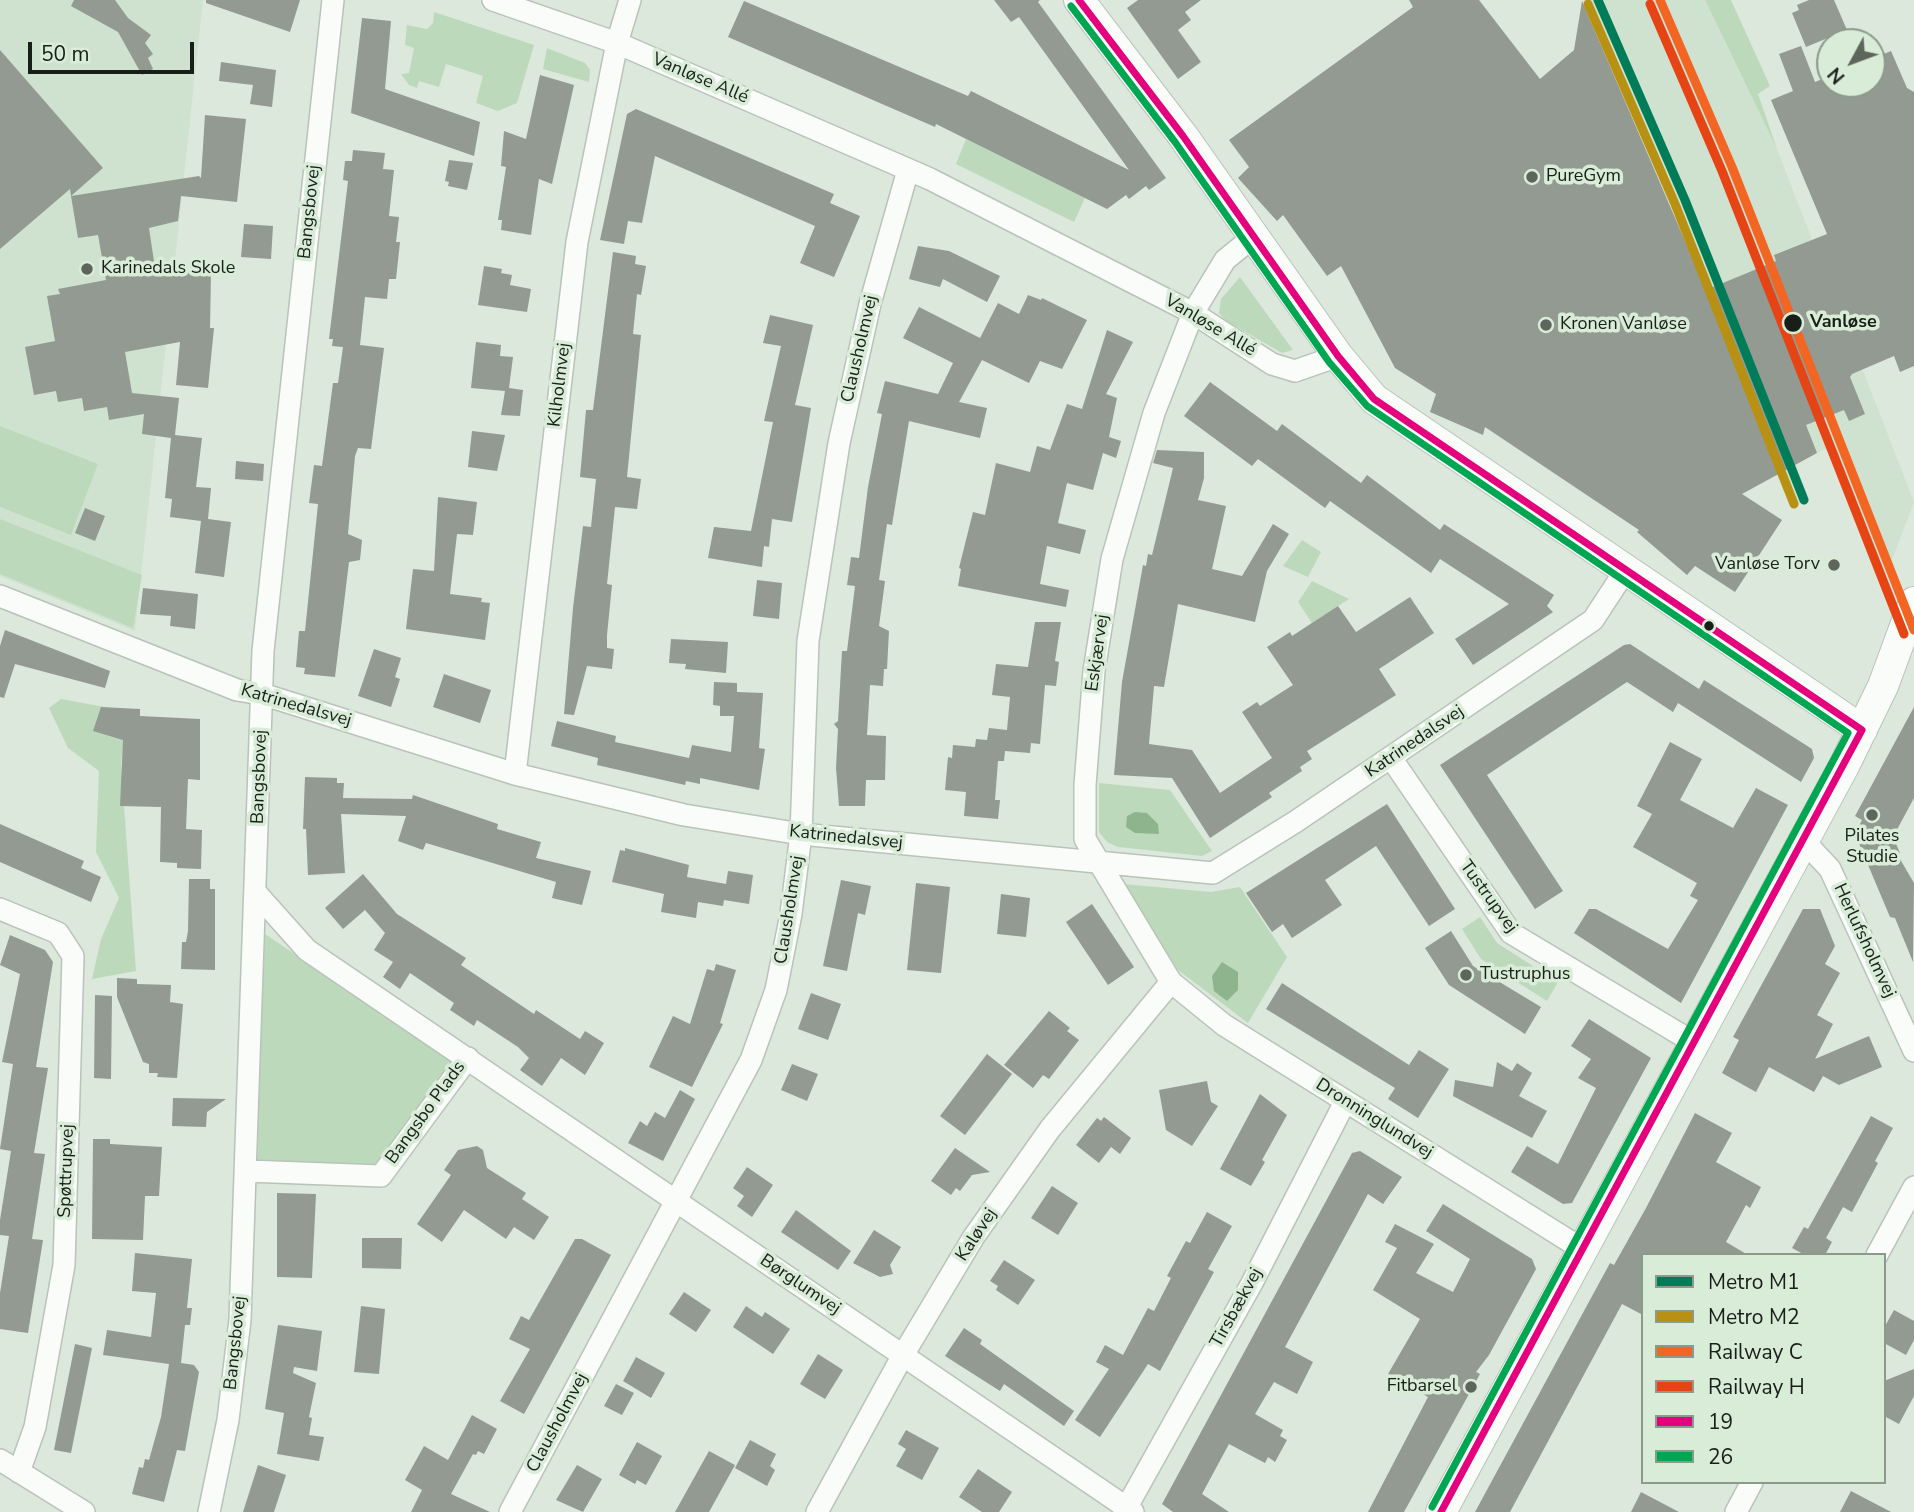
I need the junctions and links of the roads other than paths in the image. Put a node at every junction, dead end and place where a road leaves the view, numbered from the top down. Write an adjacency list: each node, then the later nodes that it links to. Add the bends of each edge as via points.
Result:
1 (333, 0): 13 (street, Bangsbovej)
2 (494, 0): 5 (street, Vanløse Allé)
3 (630, 0): 5 (street, Kilholmvej)
4 (1079, 0): 7 (street)
5 (617, 43): 6 (street, Vanløse Allé); 16 (street, Kilholmvej, via 577,242)
6 (908, 170): 8 (street, Vanløse Allé); 17 (street, Clausholmvej, via 870,304 839,443 808,641)
7 (1253, 237): 8 (street, Eskjærvej, via 1225,260); 9 (street)
8 (1193, 313): 9 (street, Vanløse Allé, via 1283,368 1295,371); 19 (street, Eskjærvej, via 1154,413 1112,559 1094,671 1085,785 1085,839)
9 (1338, 356): 10 (street, via 1374,400)
10 (1625, 571): 14 (street); 15 (street, Katrinedalsvej, via 1593,620)
11 (0, 596): 13 (street, Katrinedalsvej, via 237,690)
12 (1914, 602): 14 (street)
13 (262, 694): 16 (street, Katrinedalsvej); 20 (street, Bangsbovej)
14 (1862, 730): 18 (street)
15 (1391, 758): 19 (street, Katrinedalsvej, via 1213,873); 23 (street, Tustrupvej, via 1511,933)
16 (515, 774): 17 (street, Katrinedalsvej, via 684,816)
17 (802, 834): 19 (street, Katrinedalsvej); 29 (street, Clausholmvej, via 776,990 751,1060)
18 (1802, 839): 23 (street); 24 (street, Herlufsholmvej, via 1830,869)
19 (1100, 863): 22 (street, Eskjærvej)
20 (257, 894): 25 (street, Bangsbo Plads, via 307,950); 27 (street, Bangsbovej)
21 (0, 909): 34 (street, Spøttrupvej, via 58,933 73,956 65,1265 35,1427)
22 (1171, 982): 26 (street, Dronninglundvej, via 1224,1026); 32 (street, Kaløvej, via 1050,1129 974,1238)
23 (1693, 1042): 30 (street)
24 (1914, 1051)
25 (468, 1058): 27 (street, Bangsbo Plads, via 381,1176); 29 (street, Børglumvej)
26 (1345, 1102): 30 (street, Dronninglundvej); 36 (street, Tirsbækvej)
27 (247, 1171): 38 (street, Bangsbovej, via 240,1320 228,1420)
28 (1914, 1187): 31 (street)
29 (678, 1201): 32 (street, Børglumvej); 39 (street, Clausholmvej)
30 (1582, 1249): 41 (street)
31 (1878, 1253)
32 (903, 1355): 36 (street, Børglumvej); 40 (street, Kaløvej)
33 (0, 1460): 34 (street)
34 (19, 1472): 37 (street)
35 (1751, 1484): 42 (street)
36 (1127, 1510)
37 (84, 1512)
38 (209, 1512)
39 (510, 1512)
40 (817, 1512)
41 (1441, 1512)
42 (1736, 1512)

